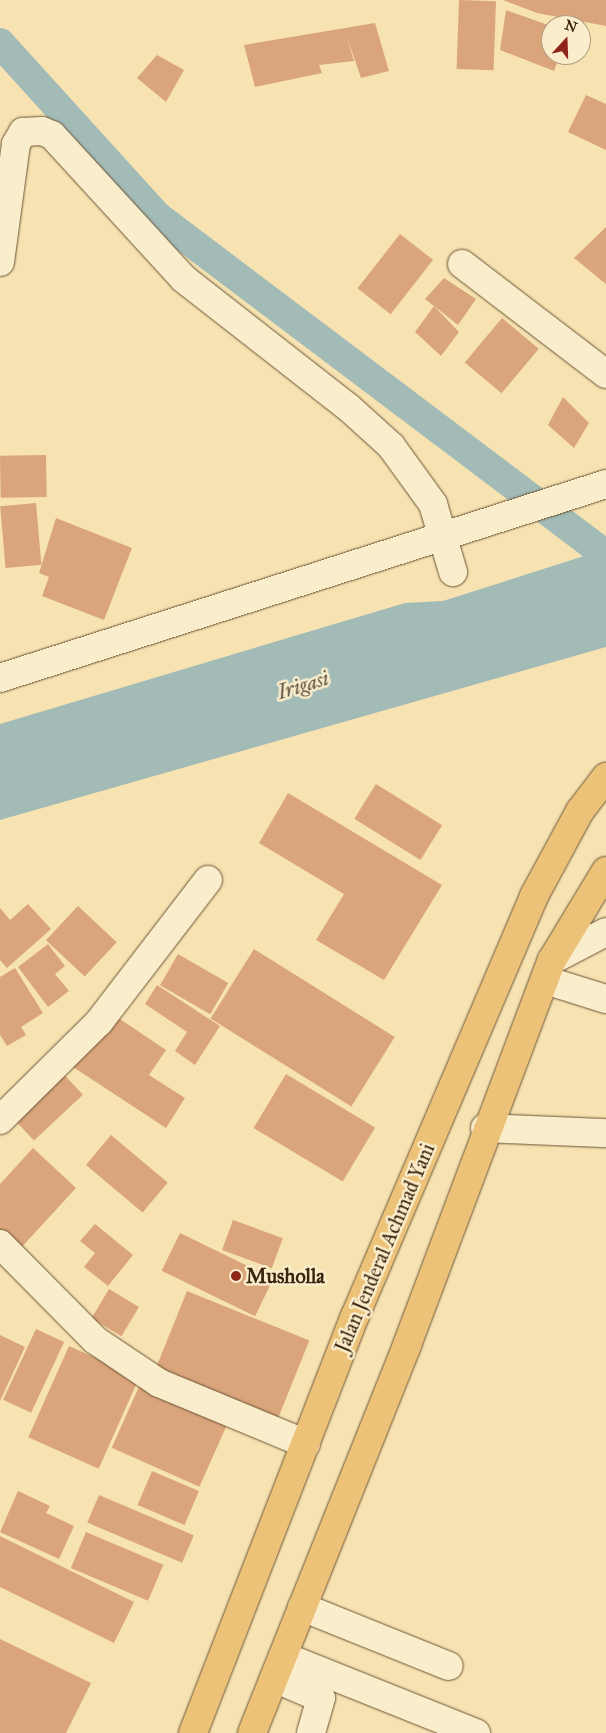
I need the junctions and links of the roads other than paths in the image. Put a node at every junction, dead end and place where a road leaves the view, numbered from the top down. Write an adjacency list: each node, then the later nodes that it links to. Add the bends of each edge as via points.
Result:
1 (0, 262): 5 (street, via 16,144 23,132 42,131 52,135 184,279 348,407 391,446 433,504)
2 (462, 264): 3 (street)
3 (606, 374)
4 (606, 484): 5 (street)
5 (443, 537): 6 (street); 7 (street)
6 (453, 572)
7 (0, 678)
8 (606, 777): 18 (highway, Jalan Jenderal Achmad Yani, via 580,811 534,896)
9 (606, 871): 12 (highway)
10 (208, 880): 14 (street, via 99,1022)
11 (606, 932): 12 (street)
12 (548, 970): 13 (street); 15 (highway)
13 (606, 999)
14 (0, 1120)
15 (485, 1128): 16 (street); 19 (highway, via 407,1344)
16 (606, 1133)
17 (0, 1244): 18 (street, via 95,1340 159,1383)
18 (306, 1444): 22 (highway, Jalan Jenderal Achmad Yani)
19 (302, 1607): 20 (street); 21 (highway)
20 (449, 1666)
21 (278, 1667): 23 (highway); 24 (street, via 321,1698); 25 (street)
22 (192, 1733)
23 (252, 1733)
24 (311, 1733)
25 (476, 1733)

